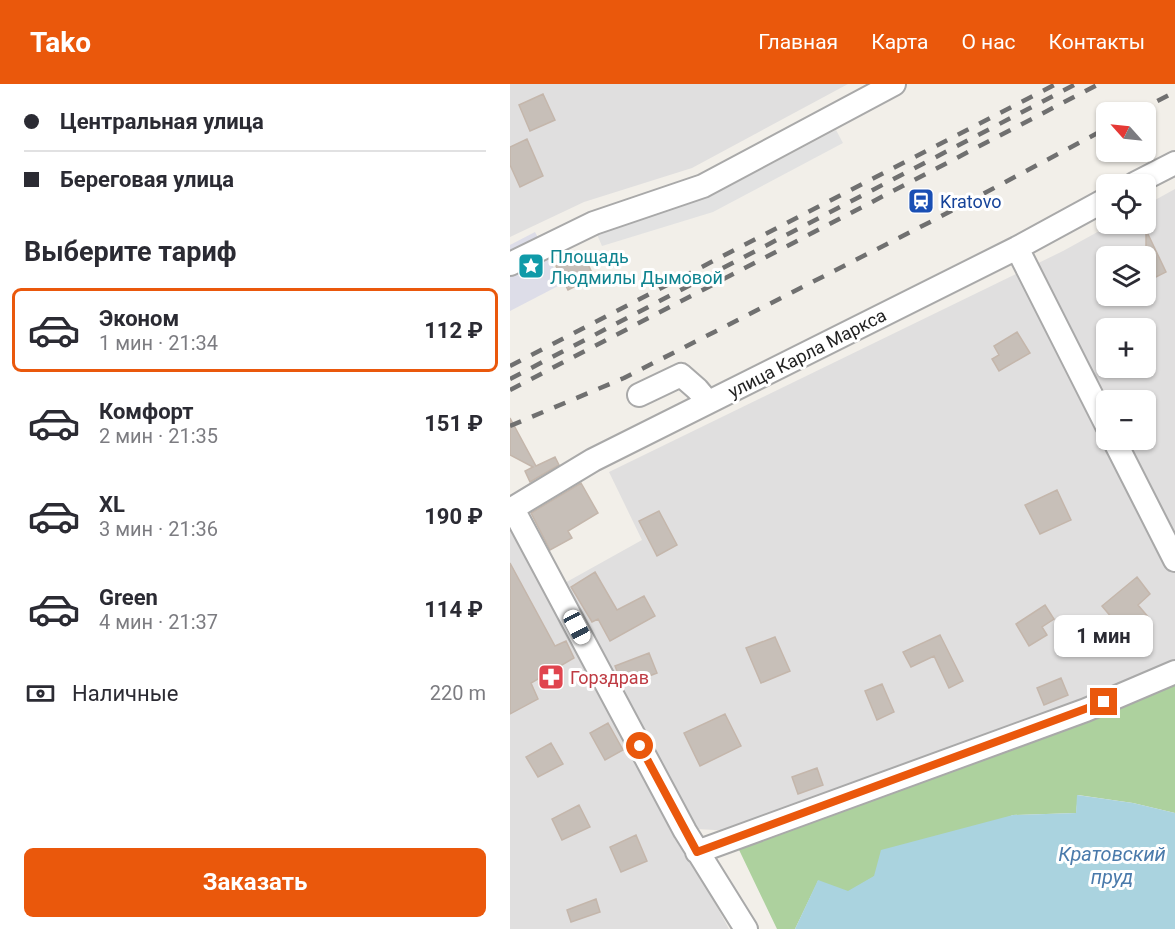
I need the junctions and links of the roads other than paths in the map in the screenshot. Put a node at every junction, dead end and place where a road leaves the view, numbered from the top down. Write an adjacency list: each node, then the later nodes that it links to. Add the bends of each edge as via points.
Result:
1 (894, 84): 6 (street, via 703,186 594,223)
2 (1175, 162): 3 (street)
3 (1153, 174)
4 (1096, 205): 5 (street, улица Карла Маркса)
5 (1017, 248): 8 (street, улица Карла Маркса); 9 (street)
6 (510, 265)
7 (639, 395): 8 (street, via 681,375)
8 (708, 402): 11 (street, улица Карла Маркса, via 593,460)
9 (1096, 404)
10 (1119, 450): 12 (street)
11 (511, 510): 14 (street)
12 (1175, 560)
13 (1175, 672): 14 (street, via 1086,710)
14 (697, 852): 15 (street)
15 (746, 929)

